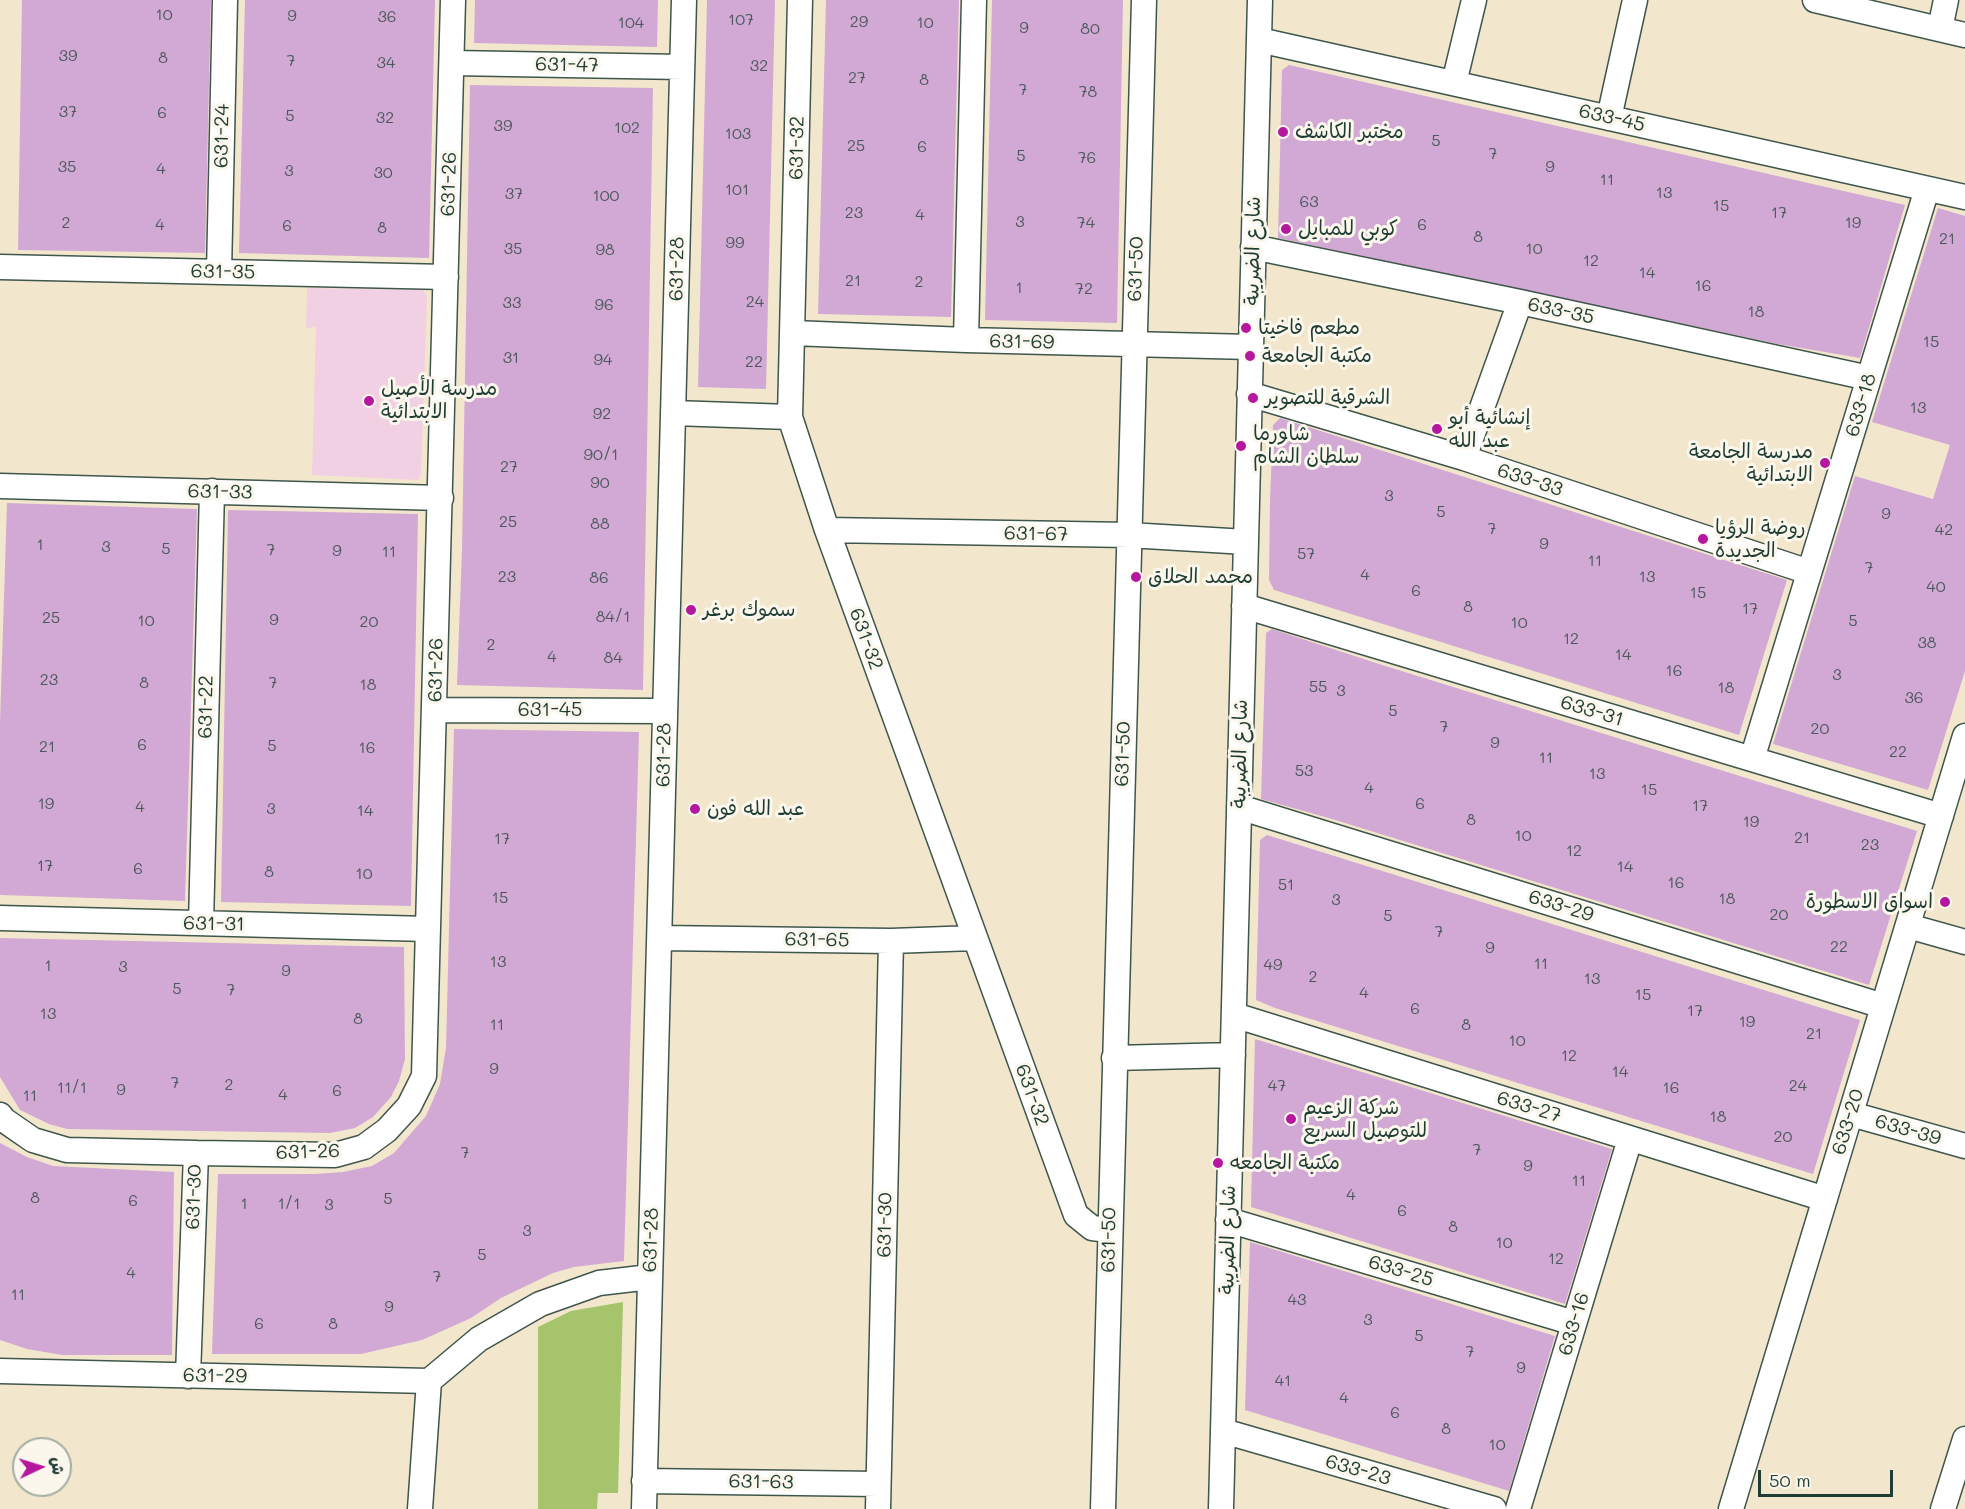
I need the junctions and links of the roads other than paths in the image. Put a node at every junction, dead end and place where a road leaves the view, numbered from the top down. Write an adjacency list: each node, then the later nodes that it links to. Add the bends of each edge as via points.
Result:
1 (225, 0): 23 (street, 631-24)
2 (453, 0): 15 (street, 631-26)
3 (684, 0): 16 (street, 631-28)
4 (800, 0): 26 (street, 631-32)
5 (974, 0): 27 (street)
6 (1144, 0): 28 (street, 631-50)
7 (1260, 0): 14 (street, شارع الضريبة)
8 (1474, 0): 17 (street)
9 (1635, 0): 18 (street)
10 (1815, 0): 12 (street)
11 (1946, 0): 12 (street)
12 (1940, 29): 13 (street)
13 (1965, 35)
14 (1259, 40): 17 (street, 633-45); 21 (street, شارع الضريبة)
15 (452, 63): 16 (street, 631-47); 24 (street, 631-26)
16 (682, 66): 32 (street, 631-28)
17 (1454, 83): 18 (street, 633-45)
18 (1609, 118): 19 (street, 633-45)
19 (1928, 189): 20 (street, 633-45); 30 (street, 633-18)
20 (1965, 197)
21 (1253, 247): 25 (street, 633-35); 29 (street, شارع الضريبة)
22 (0, 267): 23 (street, 631-35)
23 (219, 272): 24 (street, 631-35)
24 (446, 277): 37 (street, 631-26)
25 (1520, 302): 30 (street, 633-35); 34 (street)
26 (793, 333): 27 (street, 631-69); 33 (street, 631-32)
27 (966, 340): 28 (street, 631-69)
28 (1134, 345): 29 (street, 631-69); 39 (street, 631-50)
29 (1251, 347): 31 (street, شارع الضريبة)
30 (1869, 378): 41 (street, 633-18)
31 (1249, 394): 34 (street, 633-33); 40 (street, شارع الضريبة)
32 (673, 414): 33 (street); 44 (street, 631-28)
33 (790, 417): 38 (street, 631-32)
34 (1464, 458): 41 (street, 633-33)
35 (0, 486): 36 (street, 631-33)
36 (212, 492): 37 (street, 631-33); 50 (street, 631-22)
37 (441, 498): 43 (street, 631-26)
38 (827, 530): 39 (street, 631-67); 54 (street, 631-32)
39 (1129, 536): 40 (street, 631-67); 60 (street, 631-50)
40 (1246, 542): 42 (street, شارع الضريبة)
41 (1809, 572): 46 (street, 633-18)
42 (1244, 606): 46 (street, 633-31); 47 (street, شارع الضريبة)
43 (435, 710): 44 (street, 631-45); 52 (street, 631-26)
44 (665, 711): 53 (street, 631-28)
45 (1965, 736): 48 (street, 633-20)
46 (1752, 759): 48 (street, 633-31)
47 (1239, 807): 57 (street, 633-29); 58 (street, شارع الضريبة)
48 (1941, 816): 51 (street, 633-20)
49 (0, 918): 50 (street, 631-31)
50 (201, 923): 52 (street, 631-31)
51 (1908, 926): 56 (street); 57 (street, 633-20)
52 (428, 929): 65 (street, 631-26, via 424,1076 409,1106 387,1130 364,1147 335,1155)
53 (660, 938): 55 (street, 631-65); 69 (street, 631-28)
54 (974, 938): 55 (street, 631-65); 68 (street, 631-32, via 1076,1215 1092,1228)
55 (891, 941): 77 (street, 631-30)
56 (1965, 942)
57 (1883, 1006): 61 (street, 633-20)
58 (1234, 1015): 59 (street, شارع الضريبة); 63 (street, 633-27)
59 (1233, 1055): 60 (street); 67 (street, شارع الضريبة)
60 (1114, 1058): 68 (street, 631-50)
61 (1851, 1114): 64 (street, 633-39); 66 (street, 633-20)
62 (0, 1115): 65 (street, 631-30, via 33,1140 66,1150)
63 (1630, 1138): 66 (street, 633-27); 70 (street, 633-16)
64 (1965, 1146)
65 (196, 1153): 72 (street, 631-30)
66 (1825, 1199): 85 (street, 633-20)
67 (1228, 1220): 70 (street, 633-25); 74 (street, شارع الضريبة)
68 (1109, 1230): 81 (street, 631-50)
69 (650, 1277): 73 (street, via 599,1283 540,1304 479,1339); 76 (street, 631-28)
70 (1574, 1323): 84 (street, 633-16)
71 (0, 1371): 72 (street, 631-29)
72 (188, 1376): 73 (street, 631-29)
73 (429, 1381): 78 (street)
74 (1223, 1431): 82 (street, شارع الضريبة); 83 (street, 633-23)
75 (1965, 1439): 86 (street)
76 (644, 1481): 77 (street, 631-63); 79 (street, 631-28)
77 (878, 1484): 80 (street, 631-30)
78 (420, 1509)
79 (644, 1509)
80 (878, 1509)
81 (1103, 1509)
82 (1221, 1509)
83 (1494, 1509)
84 (1518, 1509)
85 (1731, 1509)
86 (1943, 1509)

